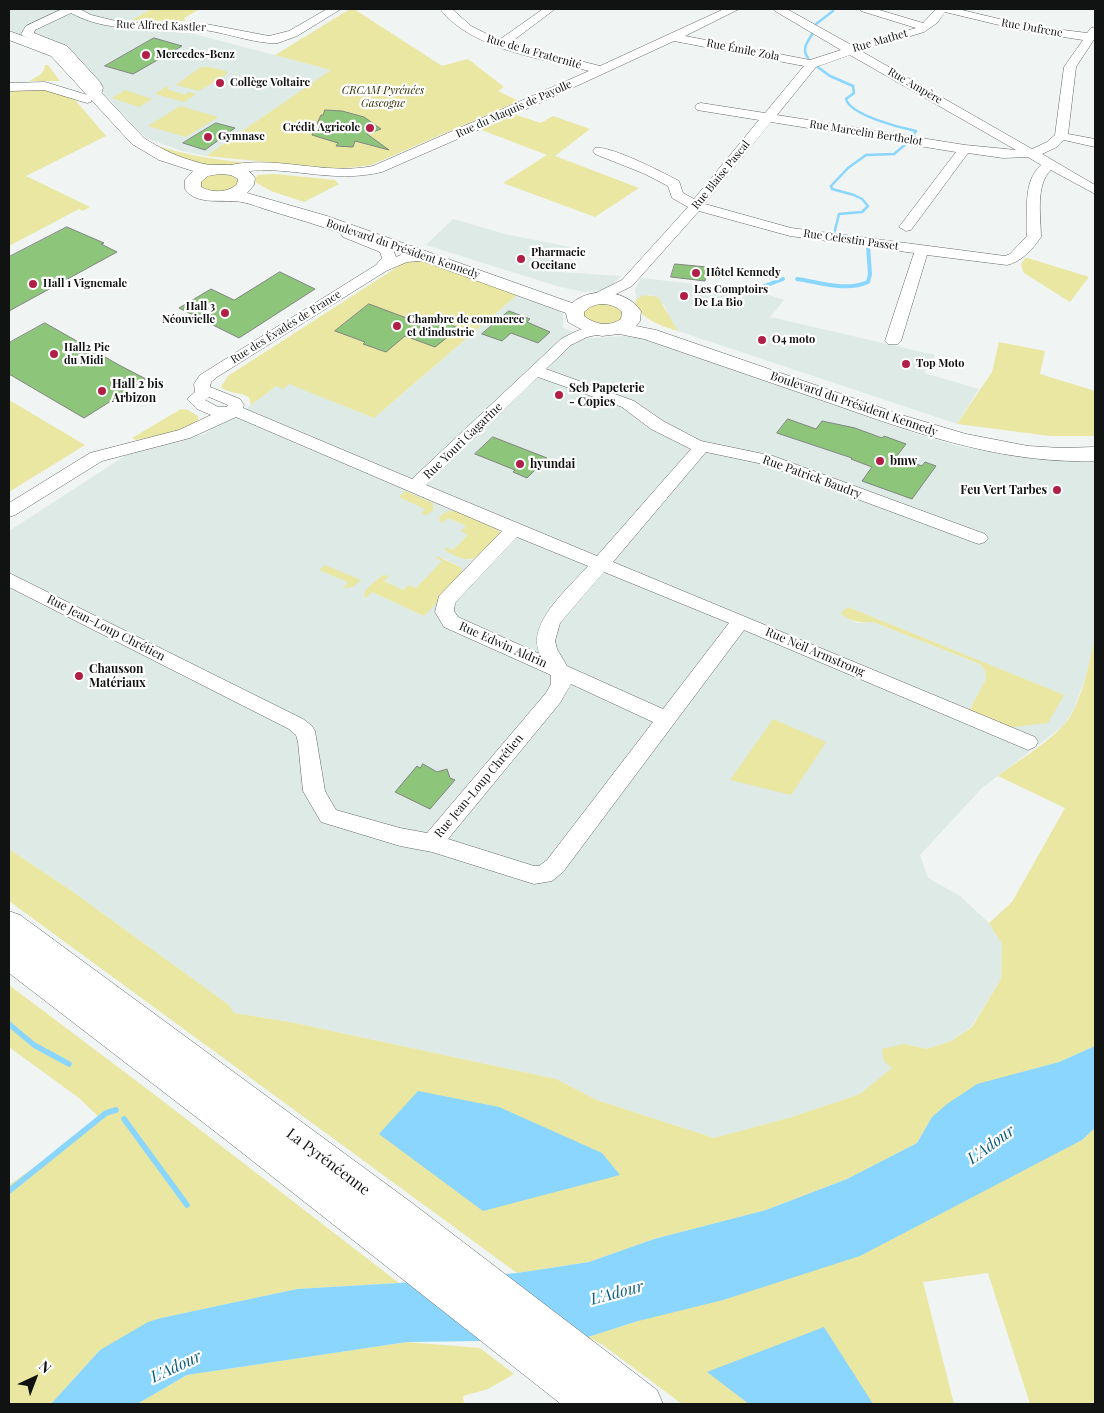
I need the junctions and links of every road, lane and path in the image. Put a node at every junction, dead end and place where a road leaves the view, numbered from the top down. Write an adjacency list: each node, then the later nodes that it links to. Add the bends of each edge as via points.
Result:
1 (71, 9): 2 (street, Rue Alfred Kastler, via 88,18 116,25 204,26 269,39 294,34); 19 (street, via 30,28 27,34 63,49 94,82 97,88)
2 (335, 9)
3 (446, 9): 14 (street, Rue de la Fraternité, via 477,35)
4 (550, 9): 14 (street)
5 (733, 9): 12 (street, Rue du Maquis de Payolle)
6 (779, 9): 15 (street, Rue Ampère)
7 (866, 9): 9 (street)
8 (943, 9): 9 (street); 10 (street, Rue Dufrene, via 1024,28)
9 (926, 27): 15 (street, Rue Mathet)
10 (1093, 33): 22 (street, via 1070,67)
11 (9, 35): 19 (main road, via 51,50 67,64)
12 (674, 37): 16 (street, Rue Émile Zola); 17 (street, Rue du Maquis de Payolle)
13 (9, 41): 19 (main road, via 33,49 54,63)
14 (501, 44): 17 (street, Rue de la Fraternité)
15 (851, 50): 16 (street, Rue Mathet); 26 (street, Rue Ampère)
16 (812, 64): 21 (street, Rue Blaise Pascal)
17 (601, 70): 29 (street, Rue du Maquis de Payolle, via 377,169 355,174)
18 (9, 87): 19 (street, via 45,86)
19 (91, 97): 30 (main road, via 154,152 176,163); 31 (main road, via 128,144)
20 (701, 107): 21 (street, Rue Marcelin Berthelot)
21 (767, 118): 24 (street, Rue Marcelin Berthelot); 35 (street, Rue Blaise Pascal)
22 (1062, 136): 23 (street); 26 (street, via 1054,144)
23 (1095, 143)
24 (965, 149): 26 (street, Rue Marcelin Berthelot); 36 (street)
25 (600, 151): 35 (street, Rue Celestin Passet, via 674,184 677,195)
26 (1032, 153): 27 (street, Rue Ampère)
27 (1050, 164): 33 (street, Rue Ampère); 38 (street, Rue Celestin Passet, via 1039,174 1035,187 1034,237 1015,257 1007,261)
28 (231, 169): 29 (street, Rue du Maquis de Payolle, via 264,166); 30 (main road); 32 (main road, Boulevard du Président Kennedy, via 243,173)
29 (287, 169): 32 (street, Rue du Maquis de Payolle, via 263,170)
30 (212, 170): 31 (main road)
31 (193, 180): 34 (main road, Boulevard du Président Kennedy, via 191,185 197,193)
32 (247, 180): 34 (main road, via 243,188); 42 (main road, Boulevard du Président Kennedy, via 258,188 327,215 565,296)
33 (1095, 190)
34 (228, 195): 37 (main road, Boulevard du Président Kennedy)
35 (696, 206): 38 (street, Rue Celestin Passet, via 790,232); 41 (street, Rue Blaise Pascal)
36 (906, 227)
37 (344, 228): 39 (main road, Boulevard du Président Kennedy); 40 (street, via 350,235 387,250 388,258)
38 (922, 249): 44 (street)
39 (426, 257): 40 (street, Rue des Évadés de France, via 406,258); 42 (main road, Boulevard du Président Kennedy)
40 (382, 268): 47 (street, Rue des Évadés de France, via 211,374 201,386)
41 (627, 284): 42 (street, Rue Blaise Pascal); 43 (street)
42 (584, 307): 43 (main road, via 614,299); 43 (main road, via 581,324); 45 (street, Rue Youri Gagarine)
43 (620, 320): 45 (street, Rue Youri Gagarine); 50 (main road, Boulevard du Président Kennedy, via 660,330 945,426 1030,442); 53 (main road, Boulevard du Président Kennedy, via 649,334 936,433 1002,448)
44 (893, 341)
45 (566, 342): 46 (street, Rue Youri Gagarine)
46 (536, 371): 51 (street, Rue Patrick Baudry, via 628,404 657,426); 54 (street, Rue Youri Gagarine)
47 (203, 400): 48 (street, via 211,392 234,402 236,405); 49 (street, Rue des Évadés de France)
48 (232, 411): 49 (street); 54 (street, Rue Youri Gagarine)
49 (202, 425): 52 (street, via 184,434)
50 (1095, 444)
51 (702, 447): 58 (street, Rue Patrick Baudry, via 768,460); 59 (street)
52 (125, 448): 55 (street, via 96,457); 56 (street)
53 (1095, 454)
54 (414, 487): 57 (street, Rue Neil Armstrong)
55 (9, 511)
56 (9, 524)
57 (514, 529): 59 (street, Rue Neil Armstrong); 62 (street, Rue Edwin Aldrin, via 446,601 444,612 451,622)
58 (979, 538)
59 (600, 564): 61 (street, Rue Neil Armstrong); 62 (street, via 547,629 544,639)
60 (9, 578): 65 (street, Rue Jean-Loup Chrétien, via 296,724 304,731 308,742 314,791 329,816)
61 (741, 622): 63 (street); 64 (street, Rue Neil Armstrong)
62 (558, 669): 63 (street, Rue Edwin Aldrin); 65 (street, Rue Jean-Loup Chrétien, via 561,686 553,698)
63 (666, 719): 65 (street, via 556,866 544,875 534,875)
64 (1028, 742)
65 (432, 843)
66 (9, 924): 68 (highway, La Pyrénéenne)
67 (9, 955): 68 (highway, La Pyrénéenne)
68 (389, 1226): 69 (highway, La Pyrénéenne)
69 (590, 1389): 70 (highway, La Pyrénéenne)
70 (644, 1404)

